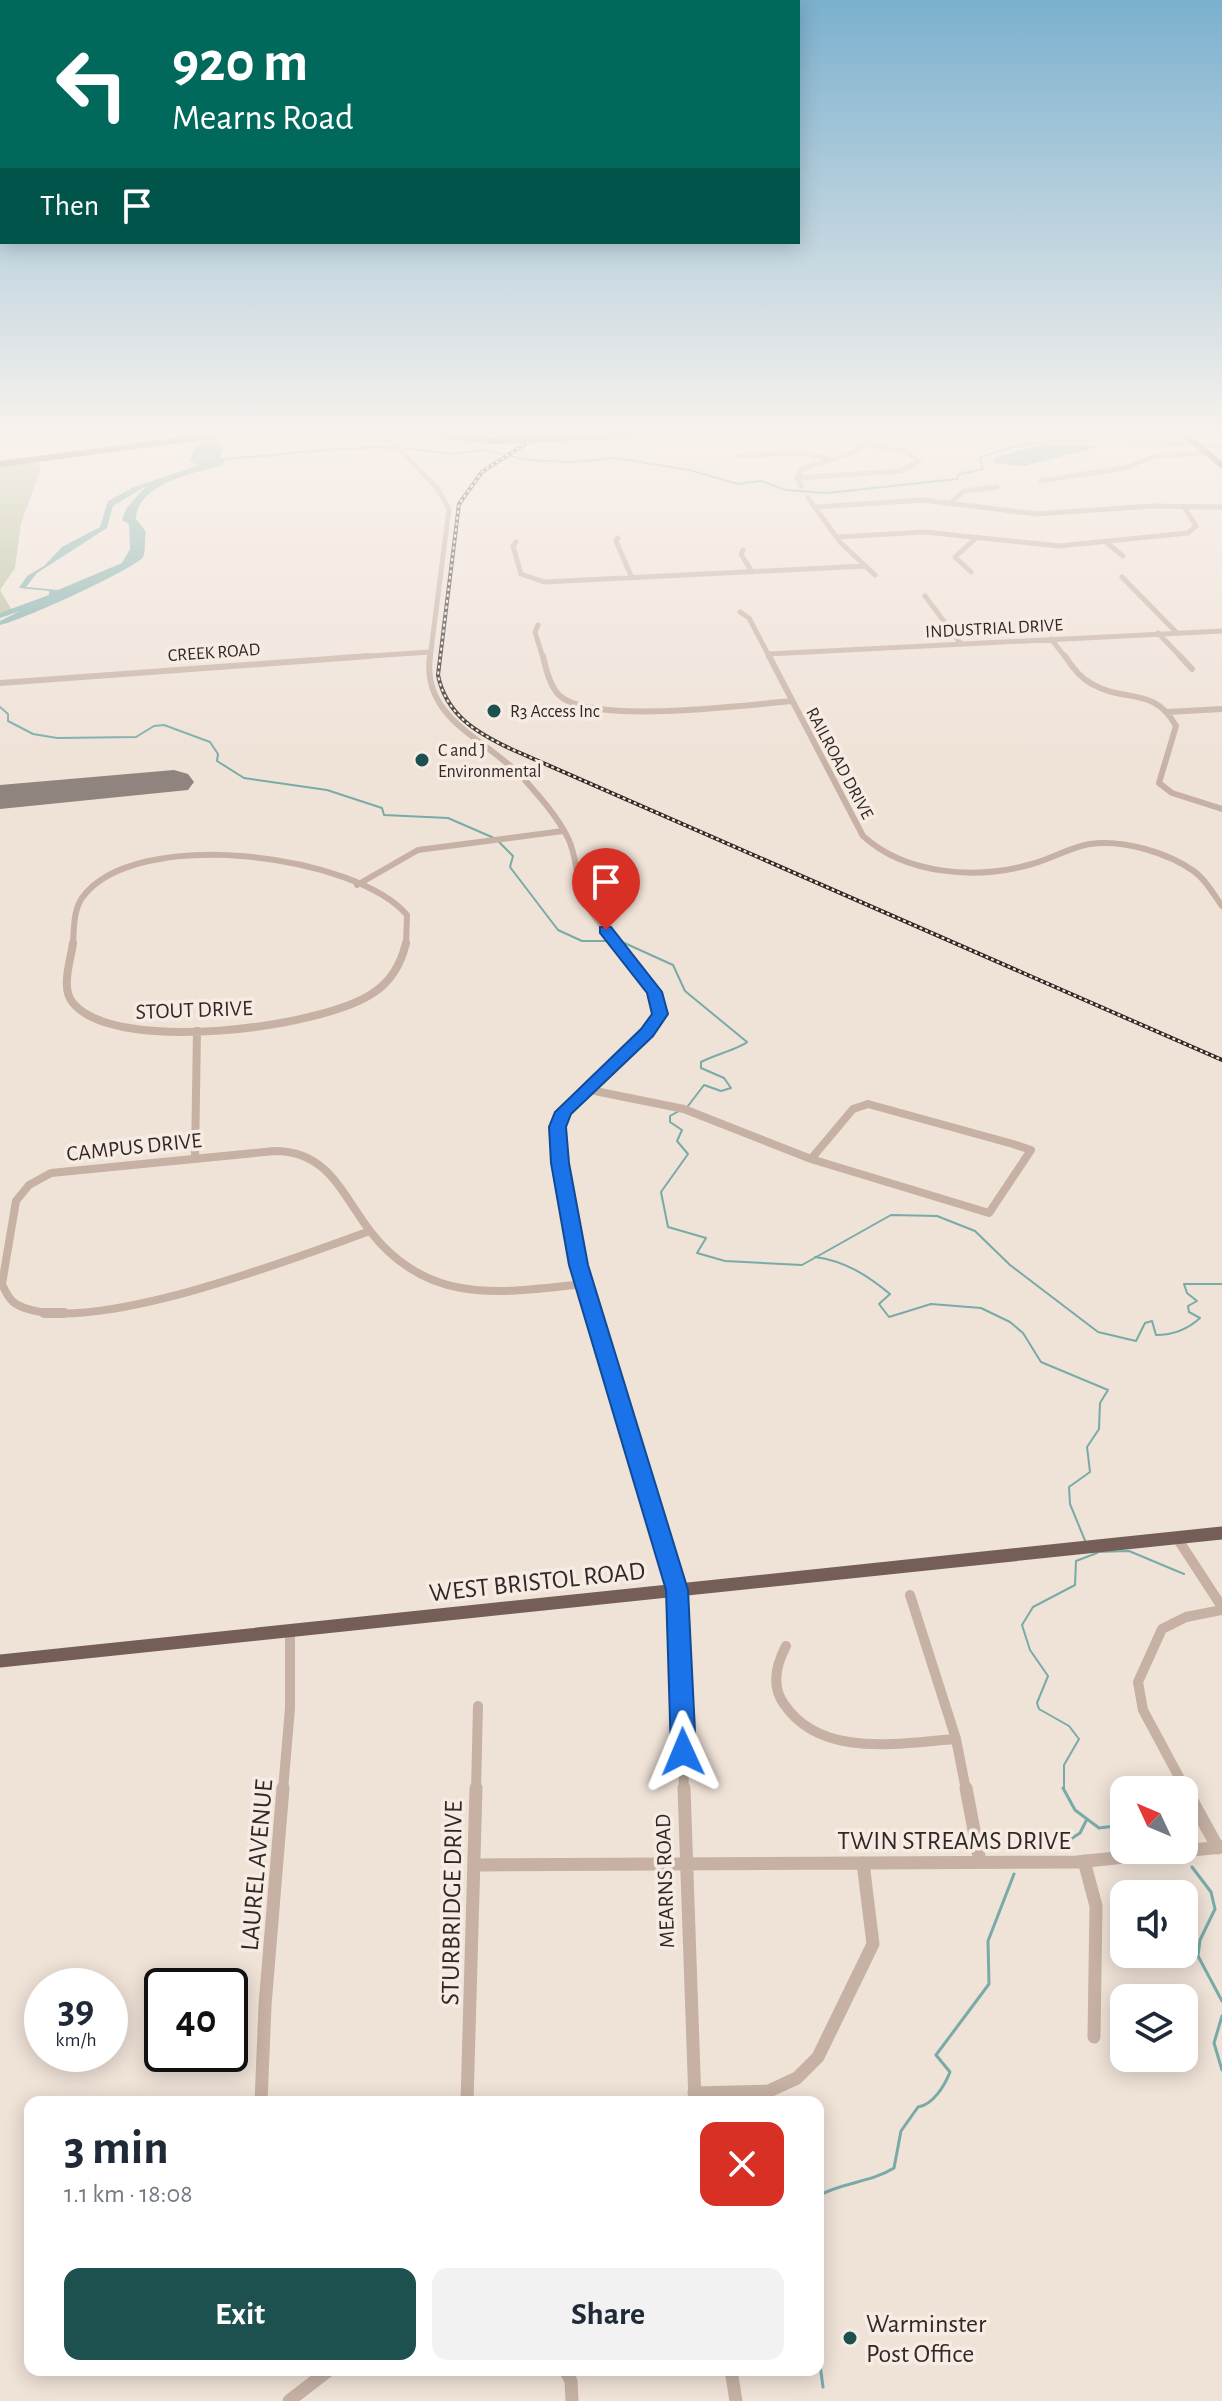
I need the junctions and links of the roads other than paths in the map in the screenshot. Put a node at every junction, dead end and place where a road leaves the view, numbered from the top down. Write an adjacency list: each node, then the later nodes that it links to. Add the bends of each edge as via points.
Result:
1 (444, 547): 23 (street, MEARNS ROAD)
2 (513, 547): 14 (street, via 521,572 530,579)
3 (619, 547): 14 (street)
4 (847, 547): 9 (street)
5 (966, 547): 11 (street, via 955,557)
6 (1112, 547): 8 (street)
7 (743, 550): 10 (street)
8 (1123, 556)
9 (865, 566): 10 (street); 12 (street)
10 (752, 572): 14 (street)
11 (971, 572)
12 (875, 575)
13 (1122, 577): 19 (street)
14 (632, 578)
15 (925, 596): 22 (street)
16 (740, 612): 24 (street, RAILROAD DRIVE, via 749,618)
17 (538, 625): 27 (street, via 535,632 555,689 579,706 613,711)
18 (1222, 631): 19 (street, INDUSTRIAL DRIVE)
19 (1176, 632): 20 (street, INDUSTRIAL DRIVE)
20 (1158, 633): 21 (street, INDUSTRIAL DRIVE); 25 (street)
21 (1051, 639): 22 (street, INDUSTRIAL DRIVE); 29 (street, via 1090,683 1145,696)
22 (961, 644): 24 (street, INDUSTRIAL DRIVE)
23 (430, 652): 26 (street, CREEK ROAD); 31 (street, MEARNS ROAD, via 429,685 438,705 511,765)
24 (768, 654): 27 (street, RAILROAD DRIVE)
25 (1192, 669)
26 (0, 683)
27 (792, 701): 33 (street, RAILROAD DRIVE, via 863,836 887,855 928,868 965,871 1018,867 1082,846 1120,844 1194,871)
28 (1222, 709): 29 (street)
29 (1167, 712): 30 (street, via 1176,726 1159,783 1172,793)
30 (1222, 809)
31 (562, 829): 32 (street, via 404,856); 35 (street, MEARNS ROAD, via 586,903 655,992 660,1014 647,1033)
32 (357, 885): 34 (street, STOUT DRIVE, via 391,898 408,917 402,960 386,983 350,1006 315,1017); 34 (street, STOUT DRIVE, via 258,858 222,855 149,862 113,874 89,890 78,907 67,988 73,1004 87,1017 116,1028)
33 (1222, 906)
34 (197, 1031): 36 (street)
35 (585, 1089): 37 (street, via 666,1103); 39 (street, MEARNS ROAD, via 563,1112 557,1136)
36 (195, 1158): 38 (street, CAMPUS DRIVE, via 275,1151 305,1154 316,1160); 38 (street, CAMPUS DRIVE, via 51,1173 29,1185 16,1201 2,1284 8,1296 24,1308 53,1313 171,1298)
37 (811, 1159): 37 (street, via 989,1213 1031,1150 868,1104 853,1109)
38 (371, 1231): 40 (street, CAMPUS DRIVE, via 404,1268 452,1287)
39 (584, 1284): 40 (street, CAMPUS DRIVE); 41 (street, MEARNS ROAD)
40 (555, 1287): 41 (street)
41 (589, 1298): 44 (street, MEARNS ROAD)
42 (1222, 1533): 43 (main road, WEST BRISTOL ROAD)
43 (1177, 1538): 44 (main road, WEST BRISTOL ROAD); 46 (street)
44 (677, 1590): 47 (main road, WEST BRISTOL ROAD); 56 (street, MEARNS ROAD)
45 (910, 1595): 51 (street)
46 (1222, 1608): 52 (street, via 1162,1629 1137,1691)
47 (290, 1631): 49 (main road, WEST BRISTOL ROAD); 59 (street, LAUREL AVENUE, via 290,1708)
48 (786, 1646): 51 (street, via 775,1676 779,1696 793,1718 815,1733 850,1742)
49 (0, 1661)
50 (478, 1706): 57 (street, STURBRIDGE DRIVE)
51 (956, 1739): 54 (street)
52 (1220, 1848): 53 (street, TWIN STREAMS DRIVE)
53 (1084, 1861): 54 (street, TWIN STREAMS DRIVE); 58 (street, via 1096,1906)
54 (980, 1862): 55 (street, TWIN STREAMS DRIVE)
55 (863, 1863): 56 (street, TWIN STREAMS DRIVE); 62 (street, via 873,1944 818,2057 797,2078 769,2091)
56 (685, 1864): 57 (street, TWIN STREAMS DRIVE); 61 (street, MEARNS ROAD)
57 (474, 1865): 60 (street, STURBRIDGE DRIVE)
58 (1094, 2037)
59 (261, 2096)
60 (467, 2096)
61 (694, 2096)
62 (706, 2096)
63 (321, 2376): 66 (street)
64 (568, 2376): 67 (street)
65 (732, 2376): 68 (street)
66 (289, 2401)
67 (572, 2401)
68 (736, 2401)

